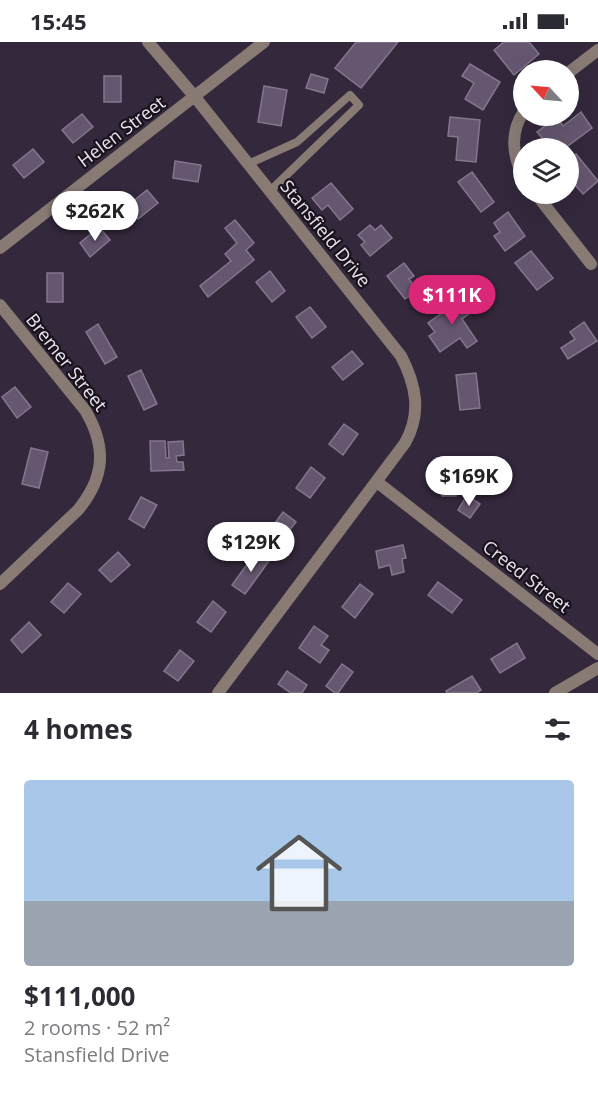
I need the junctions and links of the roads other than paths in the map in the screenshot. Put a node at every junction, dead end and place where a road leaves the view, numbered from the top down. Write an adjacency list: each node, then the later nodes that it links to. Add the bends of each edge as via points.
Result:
1 (148, 42): 5 (street, Stansfield Drive)
2 (264, 42): 5 (street, Helen Street)
3 (598, 50): 4 (street)
4 (579, 65)
5 (195, 97): 6 (street, Stansfield Drive); 9 (street, Helen Street)
6 (248, 164): 7 (street, Stansfield Drive); 7 (lane, via 297,142 350,96 360,105)
7 (270, 191): 12 (street, Stansfield Drive, via 409,371 416,395 415,420 405,443)
8 (544, 204): 10 (street)
9 (0, 248)
10 (591, 264)
11 (0, 305): 13 (street, Bremer Street, via 85,410 96,433 100,457 89,497)
12 (377, 482): 14 (street, Creed Street); 16 (street, Stansfield Drive)
13 (0, 584)
14 (598, 654)
15 (598, 668): 17 (street)
16 (218, 693)
17 (555, 693)

